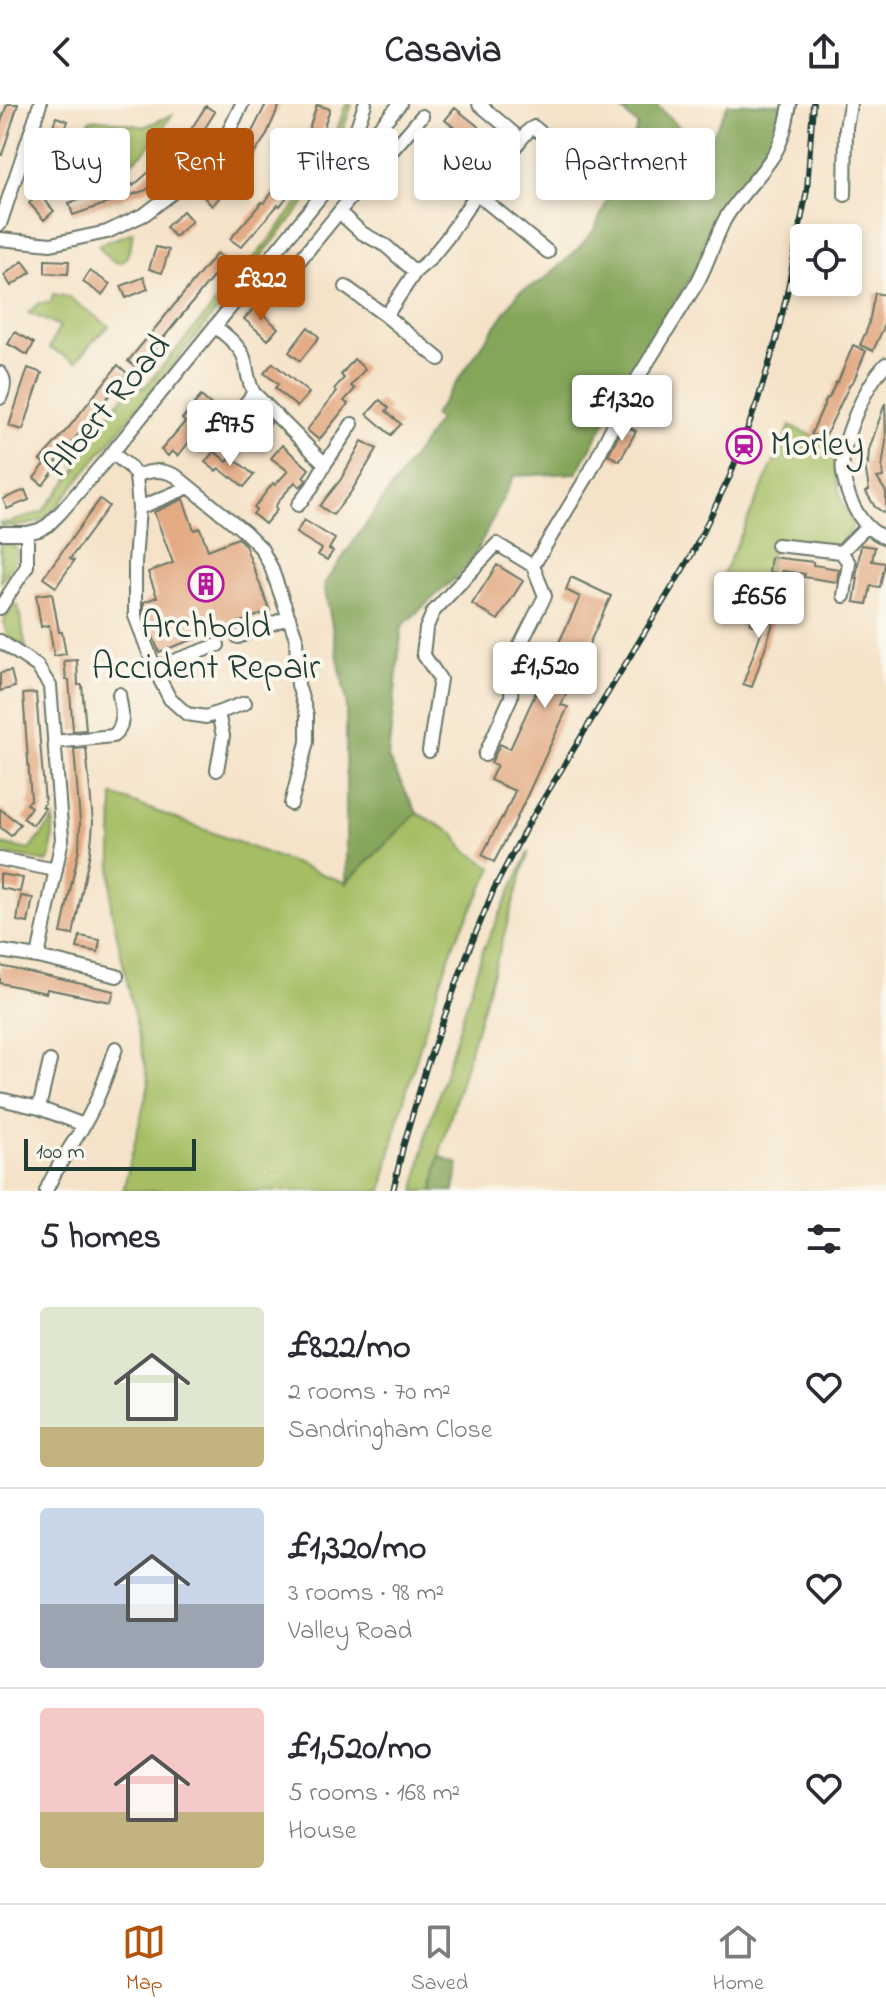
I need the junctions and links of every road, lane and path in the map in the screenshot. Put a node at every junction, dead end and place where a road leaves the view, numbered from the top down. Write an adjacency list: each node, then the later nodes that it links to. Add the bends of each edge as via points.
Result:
1 (40, 104): 19 (street)
2 (242, 104): 20 (street, via 225,139 188,181 145,214 107,232 51,244)
3 (365, 104): 9 (street)
4 (400, 104): 10 (street, Albert Road)
5 (479, 104): 11 (street)
6 (790, 104): 46 (street, via 775,154 724,221 697,283)
7 (850, 104): 14 (street)
8 (422, 116): 18 (street)
9 (357, 128)
10 (379, 128)
11 (508, 128)
12 (536, 129): 13 (street)
13 (520, 141)
14 (845, 195)
15 (318, 200): 26 (street, Albert Road)
16 (473, 200): 23 (street)
17 (484, 200): 21 (street)
18 (339, 212): 22 (street); 23 (street)
19 (0, 224)
20 (0, 239)
21 (548, 252)
22 (291, 271)
23 (415, 272): 25 (street)
24 (346, 287): 25 (street)
25 (386, 316): 27 (street)
26 (215, 326): 30 (street, via 242,353); 34 (street, Albert Road)
27 (439, 359)
28 (886, 364): 40 (street, via 854,421 842,470 847,492)
29 (0, 373): 31 (street)
30 (254, 393): 33 (street); 35 (street)
31 (0, 398)
32 (352, 424): 35 (street)
33 (222, 432)
34 (112, 453): 36 (street); 42 (street, Albert Road, via 48,525)
35 (325, 464): 38 (street)
36 (136, 476): 37 (street, via 165,471); 39 (street)
37 (189, 487): 39 (street); 49 (street, via 261,548)
38 (298, 505)
39 (139, 508): 53 (street, via 135,616)
40 (867, 526): 43 (street); 45 (street)
41 (0, 533): 42 (street)
42 (27, 533): 48 (street, via 27,566)
43 (886, 538)
44 (777, 545): 45 (street)
45 (841, 552): 47 (street, via 849,563)
46 (533, 566): 58 (street, via 497,544 433,612 423,654 440,679); 59 (street, via 545,596 513,659 511,697)
47 (844, 596)
48 (0, 608)
49 (289, 617): 50 (street); 61 (street, via 307,715 307,742)
50 (238, 637)
51 (0, 641): 57 (street, via 37,666 50,686)
52 (218, 645): 53 (street)
53 (154, 668): 56 (street, via 170,699 187,714)
54 (119, 694): 57 (street, via 119,732)
55 (245, 703): 56 (street)
56 (218, 713): 60 (street, via 223,736)
57 (54, 742): 63 (street, via 62,839)
58 (429, 751)
59 (485, 755)
60 (217, 770)
61 (291, 804)
62 (0, 859): 63 (street)
63 (56, 870): 65 (street)
64 (0, 951): 65 (street)
65 (38, 957): 66 (street)
66 (117, 976)
67 (116, 1048): 71 (street)
68 (50, 1061): 70 (street)
69 (0, 1099): 70 (street)
70 (39, 1108): 71 (street)
71 (84, 1125): 72 (street)
72 (46, 1191)

